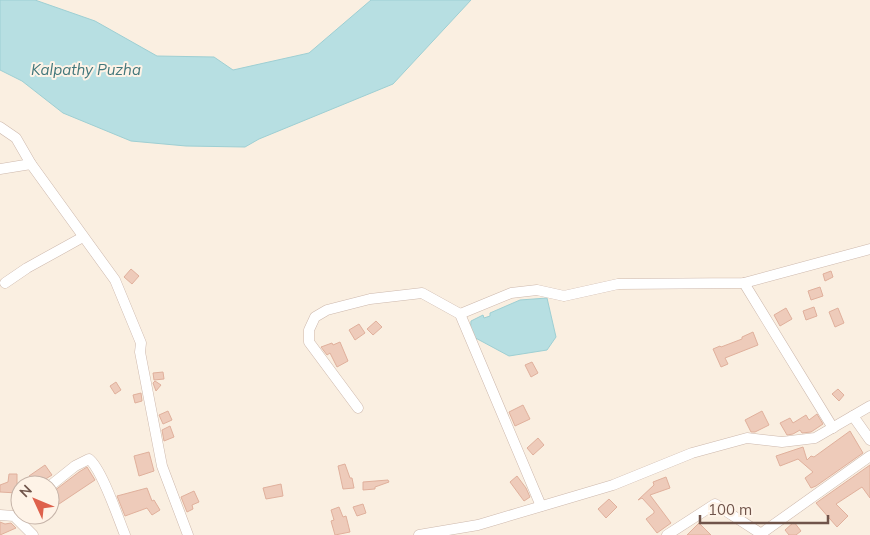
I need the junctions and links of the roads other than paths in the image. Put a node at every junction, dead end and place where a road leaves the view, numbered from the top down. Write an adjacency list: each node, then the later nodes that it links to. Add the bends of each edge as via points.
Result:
1 (0, 127): 2 (street, via 16,138)
2 (31, 164): 3 (street); 4 (street)
3 (0, 170)
4 (83, 237): 6 (street); 19 (street, via 115,280 141,343 140,352 162,466)
5 (870, 249): 7 (street)
6 (5, 282)
7 (744, 283): 8 (street, via 618,284 564,296 537,290 510,293); 12 (street)
8 (460, 314): 10 (street, via 422,293 370,299 327,310 315,317 308,330 309,342); 16 (street)
9 (870, 406): 11 (street)
10 (358, 408)
11 (853, 416): 12 (street); 13 (street)
12 (833, 428): 16 (street, via 815,438 782,442 747,438 692,453 613,485)
13 (870, 440)
14 (870, 456): 17 (street)
15 (60, 478): 18 (street, via 90,459)
16 (541, 506): 20 (street, via 478,525)
17 (762, 534): 21 (street, via 716,504)
18 (125, 535)
19 (188, 535)
20 (419, 535)
21 (667, 535)

